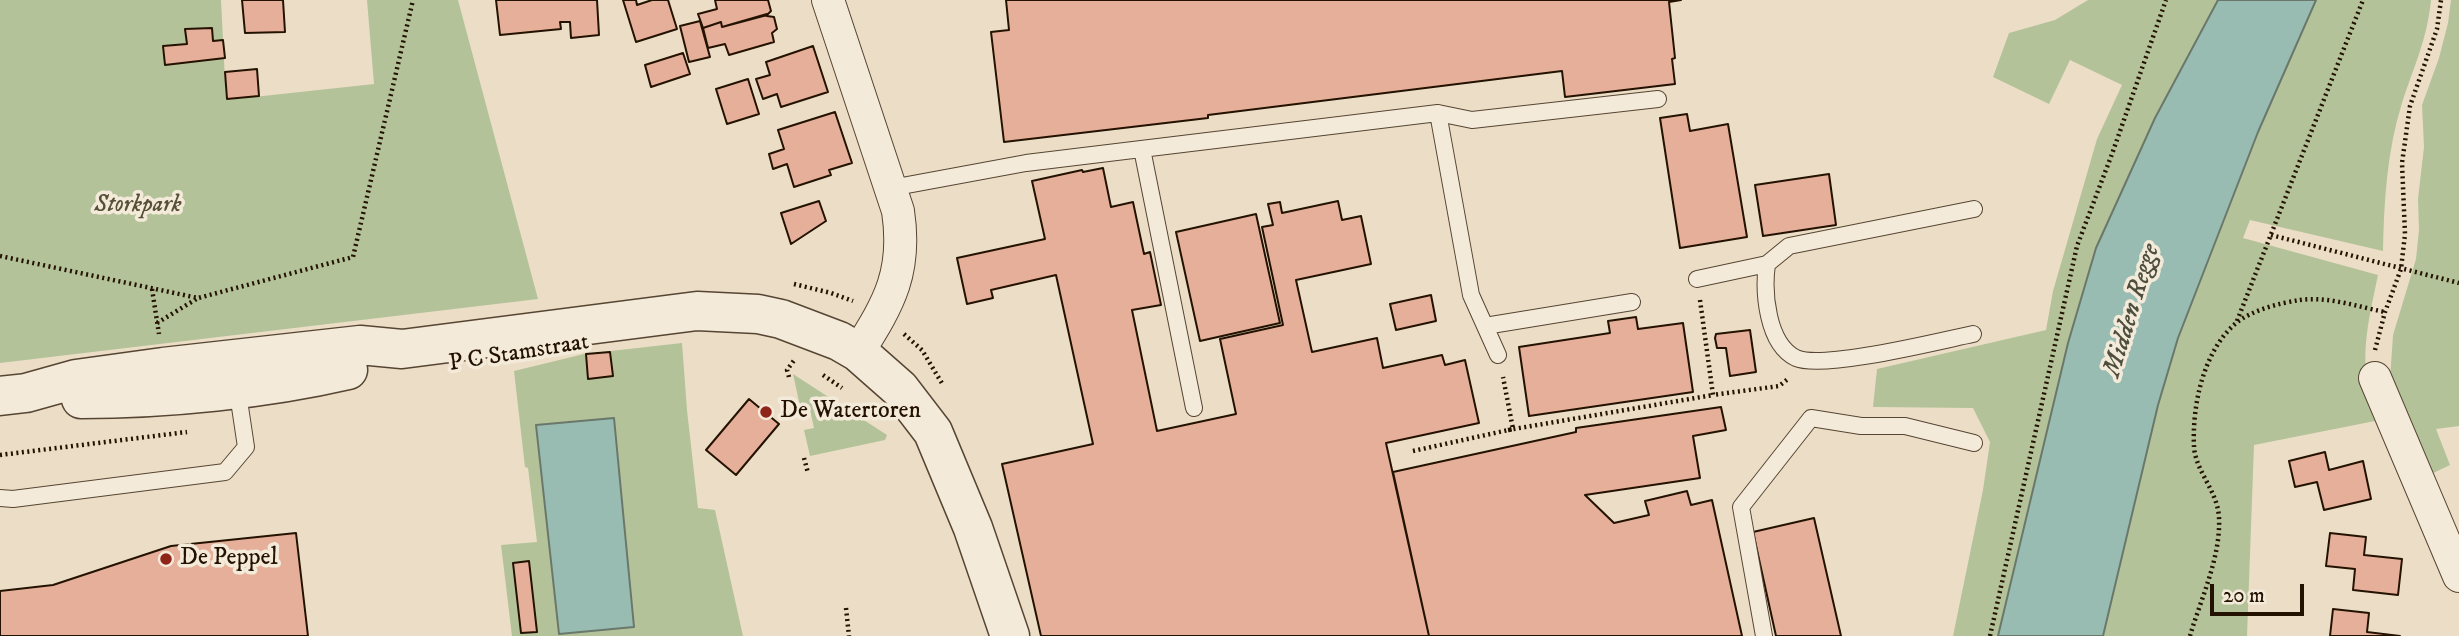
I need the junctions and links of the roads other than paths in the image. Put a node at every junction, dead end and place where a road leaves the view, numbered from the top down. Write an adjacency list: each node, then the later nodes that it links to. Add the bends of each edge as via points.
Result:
1 (828, 0): 5 (street)
2 (1658, 99): 3 (lane, via 1472,120)
3 (1438, 113): 4 (lane); 10 (lane, via 1471,295)
4 (1142, 149): 5 (lane, via 1026,163); 17 (lane)
5 (891, 188): 12 (street, via 902,233 901,256 886,306)
6 (1974, 209): 7 (lane, via 1817,238 1789,246)
7 (1767, 264): 8 (lane); 11 (lane, via 1764,286 1769,318 1782,345 1794,357 1811,362 1852,358)
8 (1697, 279)
9 (1632, 302): 10 (lane)
10 (1485, 326): 13 (lane)
11 (1973, 334)
12 (858, 352): 14 (street, P C Stamstraat, via 781,319 697,311 402,349 360,345); 21 (street, P C Stamstraat, via 900,389 933,432 973,528)
13 (1498, 355)
14 (235, 374): 16 (street, P C Stamstraat, via 76,379); 19 (lane, via 246,447 225,472)
15 (2375, 378): 20 (street)
16 (13, 395)
17 (1194, 408)
18 (1974, 443): 22 (lane, via 1905,426 1861,426 1811,418 1741,507)
19 (0, 498)
20 (2459, 576)
21 (1010, 636)
22 (1764, 636)

